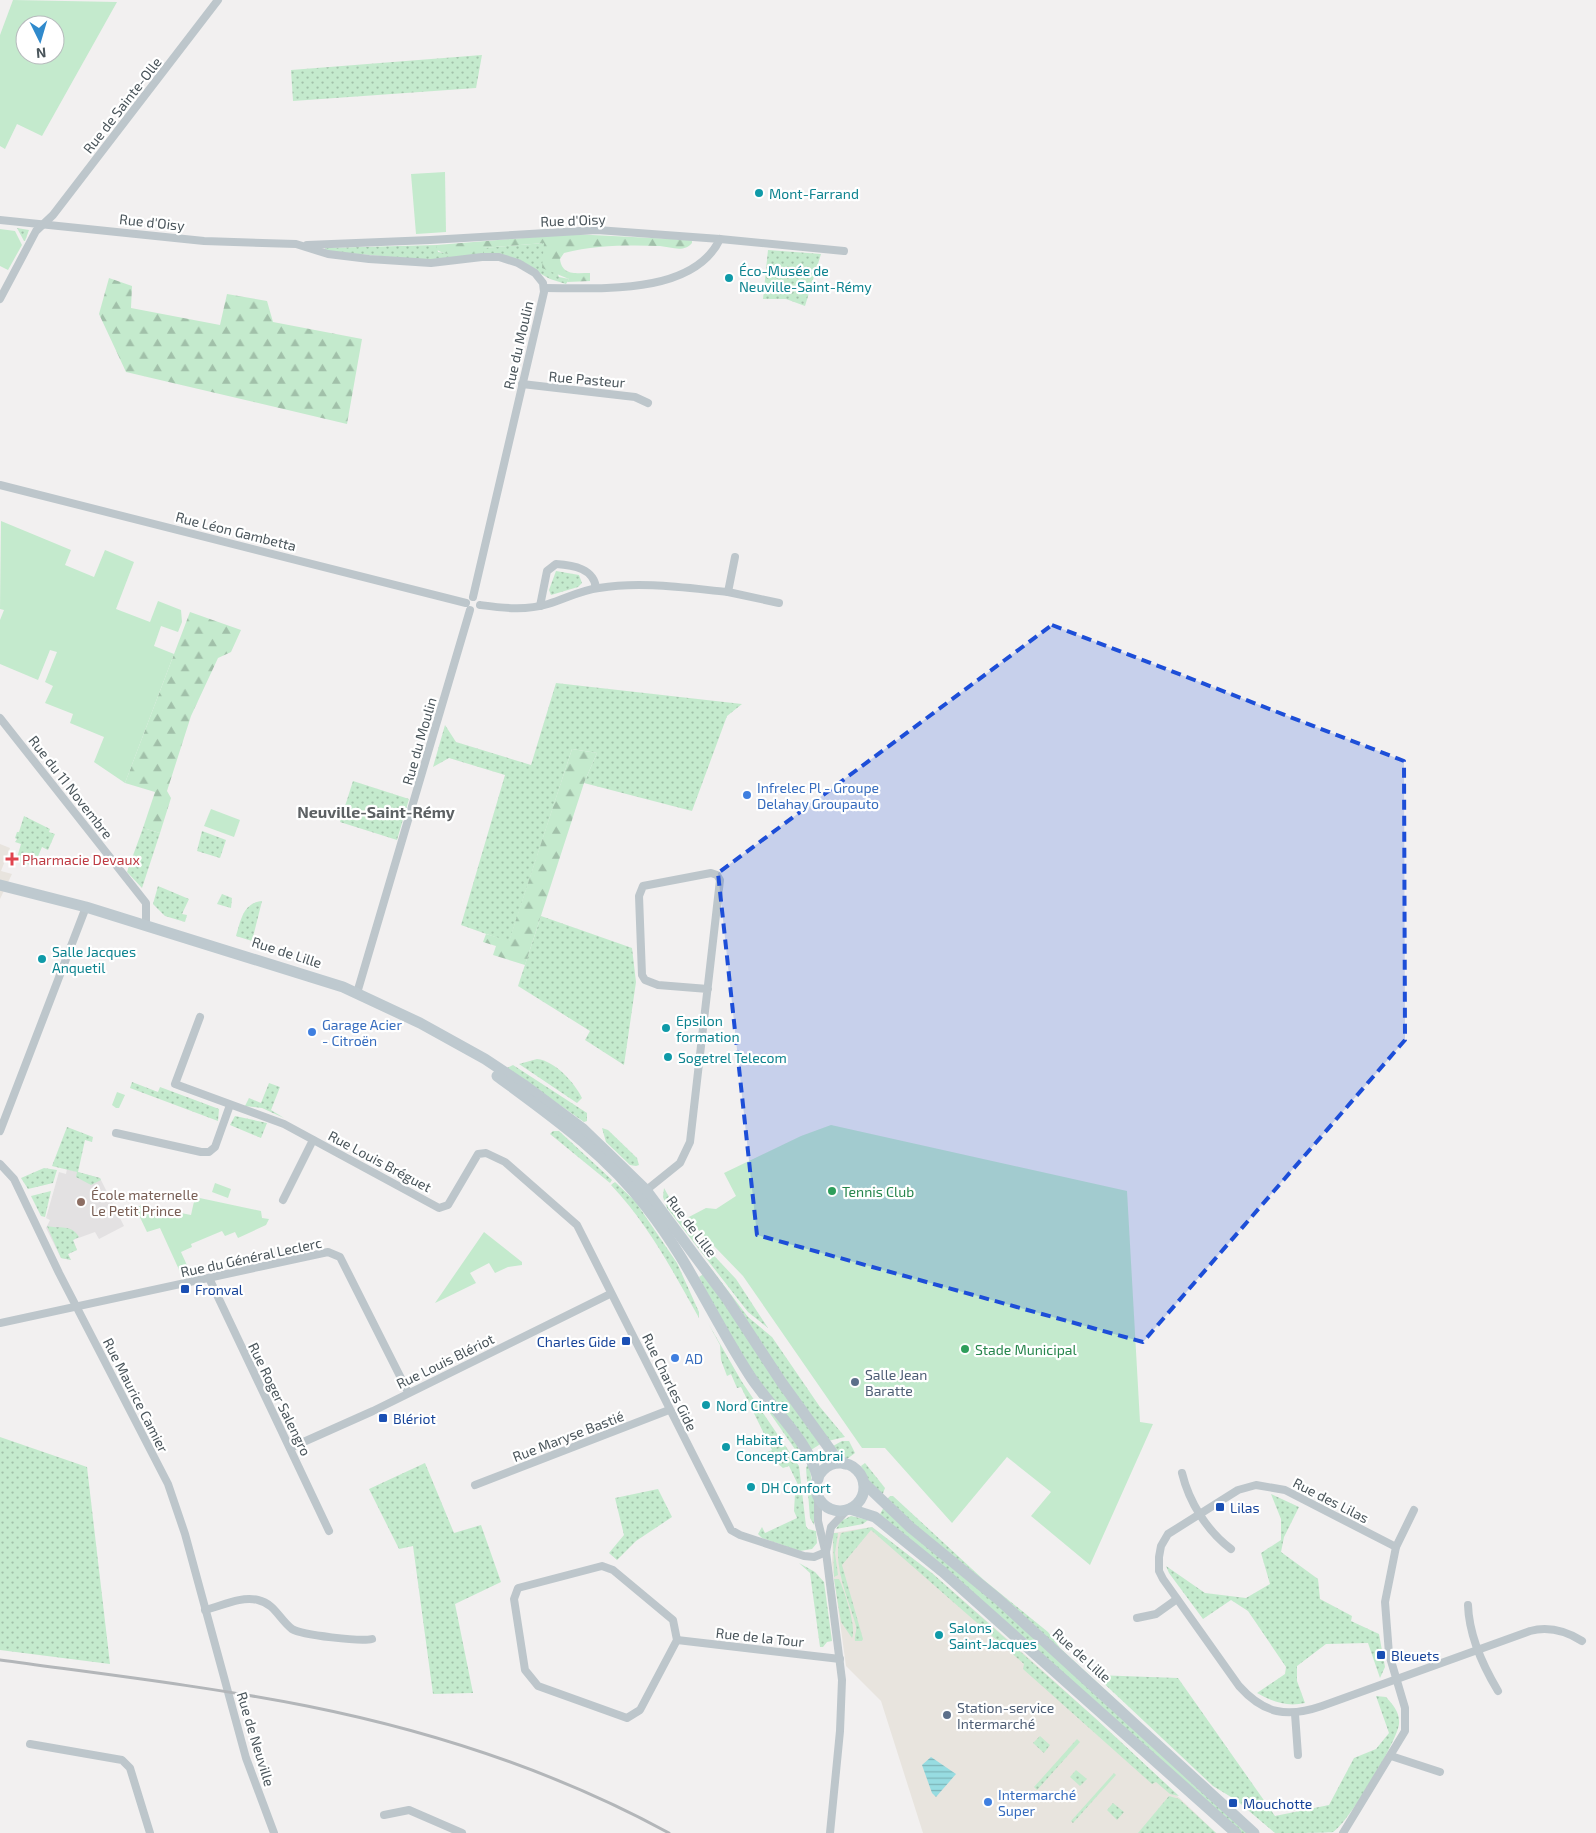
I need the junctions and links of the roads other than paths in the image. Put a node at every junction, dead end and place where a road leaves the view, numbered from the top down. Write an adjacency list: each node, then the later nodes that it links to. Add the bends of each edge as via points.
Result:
1 (218, 0): 3 (street, Rue de Sainte-Olle)
2 (0, 220): 3 (street, Rue d'Oisy)
3 (43, 224): 5 (street, Rue d'Oisy, via 204,241); 8 (street, Rue de Sainte-Olle, via 36,231)
4 (720, 238): 5 (street, Rue d'Oisy, via 579,230 464,239); 6 (street, Rue d'Oisy); 7 (street, Rue du Moulin, via 704,262 661,281)
5 (303, 245): 7 (street, Rue d'Oisy, via 336,255 414,262 499,257 531,270 541,279)
6 (844, 252)
7 (544, 288): 9 (street, Rue du Moulin)
8 (0, 299)
9 (522, 384): 10 (street, Rue Pasteur, via 635,397); 15 (street, Rue du Moulin)
10 (648, 403)
11 (0, 485): 18 (street, Rue Léon Gambetta)
12 (735, 556): 14 (street)
13 (596, 588): 14 (street, via 649,586); 19 (street); 19 (street, via 595,579 589,572 556,564 547,571)
14 (728, 592): 16 (street)
15 (473, 597): 17 (street); 18 (street)
16 (779, 603)
17 (480, 605): 18 (street, via 476,610); 19 (street, via 511,609)
18 (468, 606): 26 (street, Rue du Moulin)
19 (540, 606)
20 (0, 718): 24 (street, Rue du 11 Novembre, via 146,903)
21 (0, 877): 23 (main road, Rue de Lille, via 69,898)
22 (0, 885): 23 (main road, Rue de Lille)
23 (86, 907): 24 (main road, Rue de Lille); 29 (street)
24 (146, 925): 26 (main road, Rue de Lille, via 292,969)
25 (708, 989): 25 (street, via 658,985 645,980 642,975 639,896 643,886 711,873 719,877); 34 (street, via 690,1142 680,1163)
26 (357, 993): 34 (main road, Rue de Lille, via 420,1023 469,1052 565,1127)
27 (200, 1017): 28 (street, Rue Louis Bréguet, via 175,1084)
28 (230, 1106): 30 (street, via 215,1148 209,1152); 31 (street, Rue Louis Bréguet, via 263,1114)
29 (0, 1131)
30 (116, 1133)
31 (313, 1140): 33 (street, Rue Louis Bréguet, via 439,1208 448,1205 478,1154 497,1156); 35 (street, Rue Louis Bréguet)
32 (0, 1164): 38 (street, Rue Maurice Camier, via 14,1179)
33 (518, 1174): 37 (street, Rue Charles Gide, via 577,1225)
34 (642, 1193): 43 (main road, Rue de Lille, via 727,1298 782,1383 834,1455); 45 (main road, Rue de Lille, via 752,1379 809,1455)
35 (283, 1200)
36 (209, 1278): 38 (street, Rue du Général Leclerc); 40 (street, Rue du Général Leclerc, via 328,1252 340,1257); 42 (street, Rue Roger Salengro)
37 (610, 1294): 40 (street, Rue Louis Blériot); 41 (street, Rue Charles Gide)
38 (77, 1306): 39 (street, Rue du Général Leclerc); 58 (street, Rue Maurice Camier, via 168,1484)
39 (0, 1323)
40 (408, 1392): 42 (street, Rue Louis Blériot)
41 (669, 1410): 47 (street, Rue Maryse Bastié); 55 (street, Rue Charles Gide, via 731,1530 804,1556 814,1557)
42 (290, 1448): 52 (street, Rue Roger Salengro)
43 (845, 1464): 45 (main road, via 834,1464); 46 (main road, via 859,1472)
44 (1182, 1473): 51 (street, via 1186,1489)
45 (818, 1479): 48 (main road)
46 (864, 1483): 49 (main road, via 861,1498); 80 (main road, Rue de Lille, via 892,1511 1039,1636)
47 (475, 1485)
48 (818, 1496): 49 (main road, via 830,1508); 55 (street, via 819,1528)
49 (848, 1509): 55 (street, via 831,1527); 79 (main road, via 875,1517 943,1572)
50 (1414, 1510): 53 (street)
51 (1200, 1514): 53 (street, Rue des Lilas, via 1238,1490 1266,1485 1285,1490); 54 (street, via 1212,1533); 56 (street, Rue des Lilas, via 1168,1534 1161,1546 1159,1571)
52 (329, 1531)
53 (1396, 1547): 66 (street, via 1386,1590 1385,1612 1389,1654)
54 (1231, 1549)
55 (826, 1552): 65 (street)
56 (1177, 1599): 59 (street, via 1156,1614); 68 (street, Rue des Lilas, via 1238,1686 1252,1700 1272,1710)
57 (1468, 1605): 63 (street)
58 (205, 1610): 60 (street, via 243,1599 259,1600 275,1609 298,1632 359,1641); 64 (street, Rue Maurice Camier)
59 (1137, 1618)
60 (372, 1639)
61 (677, 1640): 61 (street, via 673,1620 613,1570 602,1566 518,1588 514,1599 525,1670 538,1686 627,1718 640,1710); 65 (street, Rue de la Tour)
62 (1582, 1641): 63 (street, Rue des Lilas, via 1564,1632 1539,1629)
63 (1478, 1649): 66 (street, Rue des Lilas); 67 (street)
64 (217, 1652): 76 (street, Rue de Neuville, via 246,1758)
65 (840, 1658): 78 (street, via 841,1716)
66 (1397, 1679): 68 (street, Rue des Lilas); 71 (street, via 1406,1708 1406,1723)
67 (1498, 1691)
68 (1295, 1714): 70 (street)
69 (30, 1744): 75 (street, via 122,1760 130,1768)
70 (1298, 1755)
71 (1391, 1756): 72 (street); 74 (street)
72 (1440, 1772)
73 (384, 1815): 77 (street, via 409,1810)
74 (1343, 1831)
75 (150, 1833)
76 (274, 1833)
77 (462, 1833)
78 (830, 1833)
79 (1236, 1833)
80 (1254, 1833)

